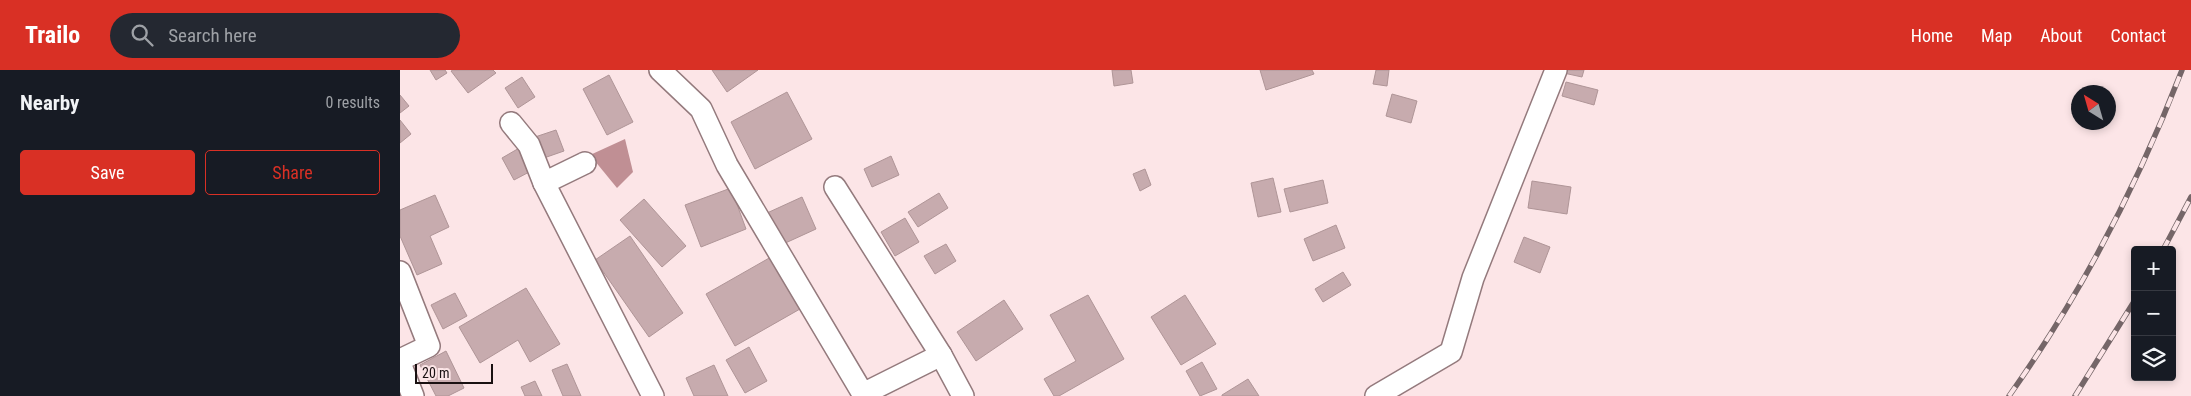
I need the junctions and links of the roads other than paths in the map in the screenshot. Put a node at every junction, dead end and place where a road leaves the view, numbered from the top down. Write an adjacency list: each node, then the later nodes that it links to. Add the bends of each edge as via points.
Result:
1 (660, 70): 8 (street, via 701,109 727,165 862,394)
2 (1556, 70): 13 (street, via 1474,278 1451,352)
3 (511, 124): 5 (street, via 529,145)
4 (585, 163): 5 (street)
5 (544, 183): 11 (street)
6 (835, 187): 8 (street)
7 (400, 272): 9 (street, via 429,346)
8 (941, 355): 12 (street)
9 (400, 362): 10 (street)
10 (413, 396)
11 (653, 396)
12 (963, 396)
13 (1376, 396)

